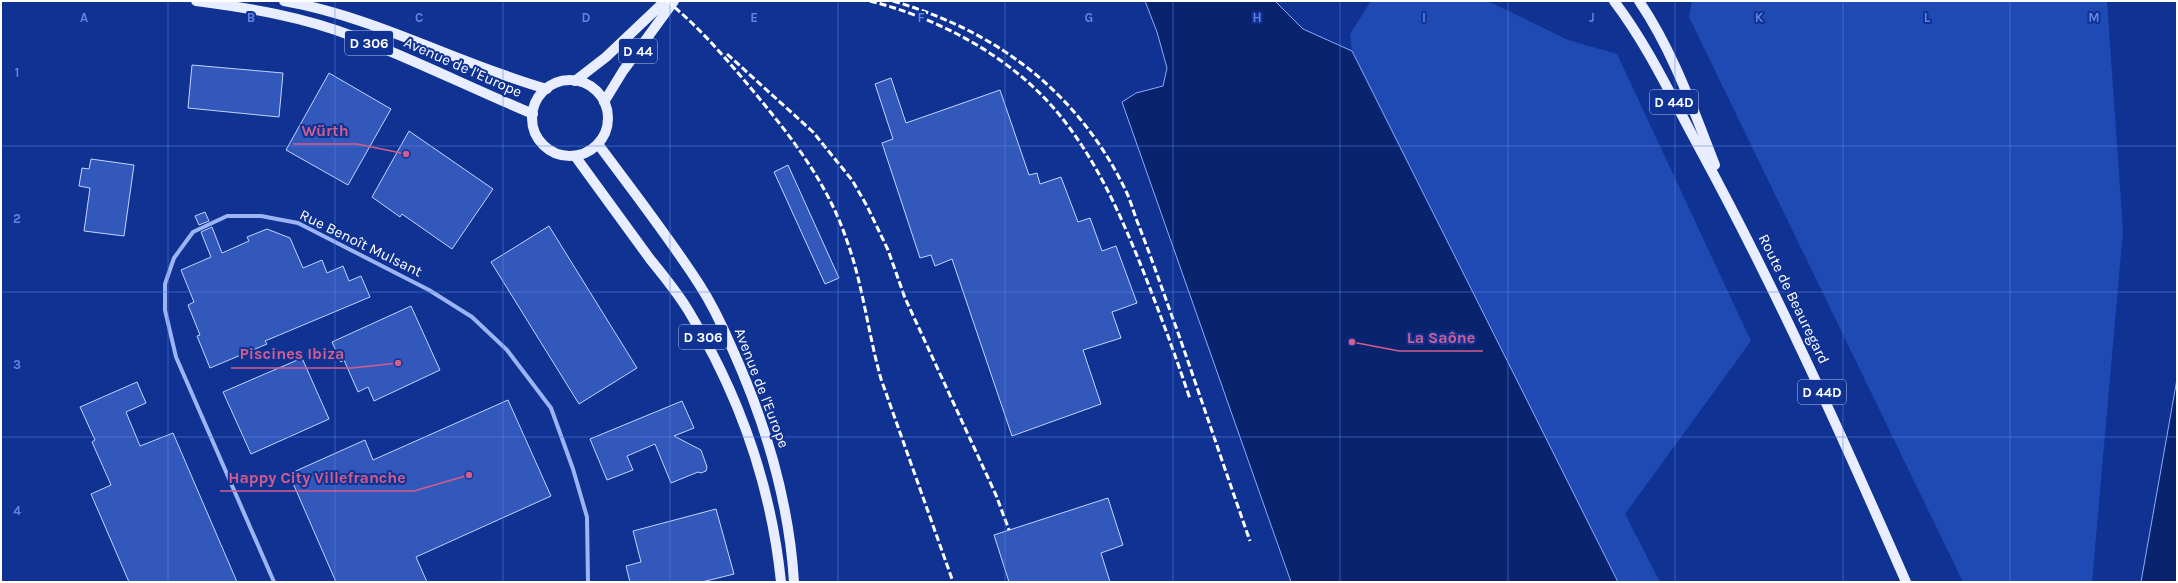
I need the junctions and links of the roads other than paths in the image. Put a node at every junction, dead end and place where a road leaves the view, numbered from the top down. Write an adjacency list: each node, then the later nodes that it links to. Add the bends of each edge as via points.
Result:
1 (196, 1): 10 (main road, Avenue de l'Europe / D 306, via 296,19 354,36)
2 (284, 1): 8 (main road, Avenue de l'Europe / D 306, via 407,37 512,79)
3 (665, 1): 7 (main road, D 44, via 606,57)
4 (674, 1): 9 (main road, D 44, via 623,71)
5 (1614, 1): 13 (main road, D 44D, via 1636,31)
6 (1639, 1): 13 (main road, D 44D, via 1658,29 1684,85)
7 (575, 81): 8 (main road, via 560,82); 9 (main road, via 592,88)
8 (547, 89): 10 (main road, via 535,105)
9 (604, 102): 11 (main road, via 608,112 608,124)
10 (533, 114): 12 (main road, via 533,126 544,145 564,156)
11 (598, 144): 12 (main road, via 584,154); 17 (main road, Avenue de l'Europe / D 306, via 700,285 742,369 773,457 792,543)
12 (575, 156): 16 (main road, Avenue de l'Europe / D 306, via 687,308 717,360 748,431 760,467 777,545)
13 (1731, 206): 18 (main road, Route de Beauregard / D 44D, via 1815,376)
14 (274, 582): 15 (street, Rue Benoît Mulsant, via 176,357 165,310 165,284 174,258 193,232 227,216 261,216 298,223 429,290 472,317 507,350 552,408 587,517)
15 (588, 582)
16 (781, 582)
17 (794, 582)
18 (1906, 582)

